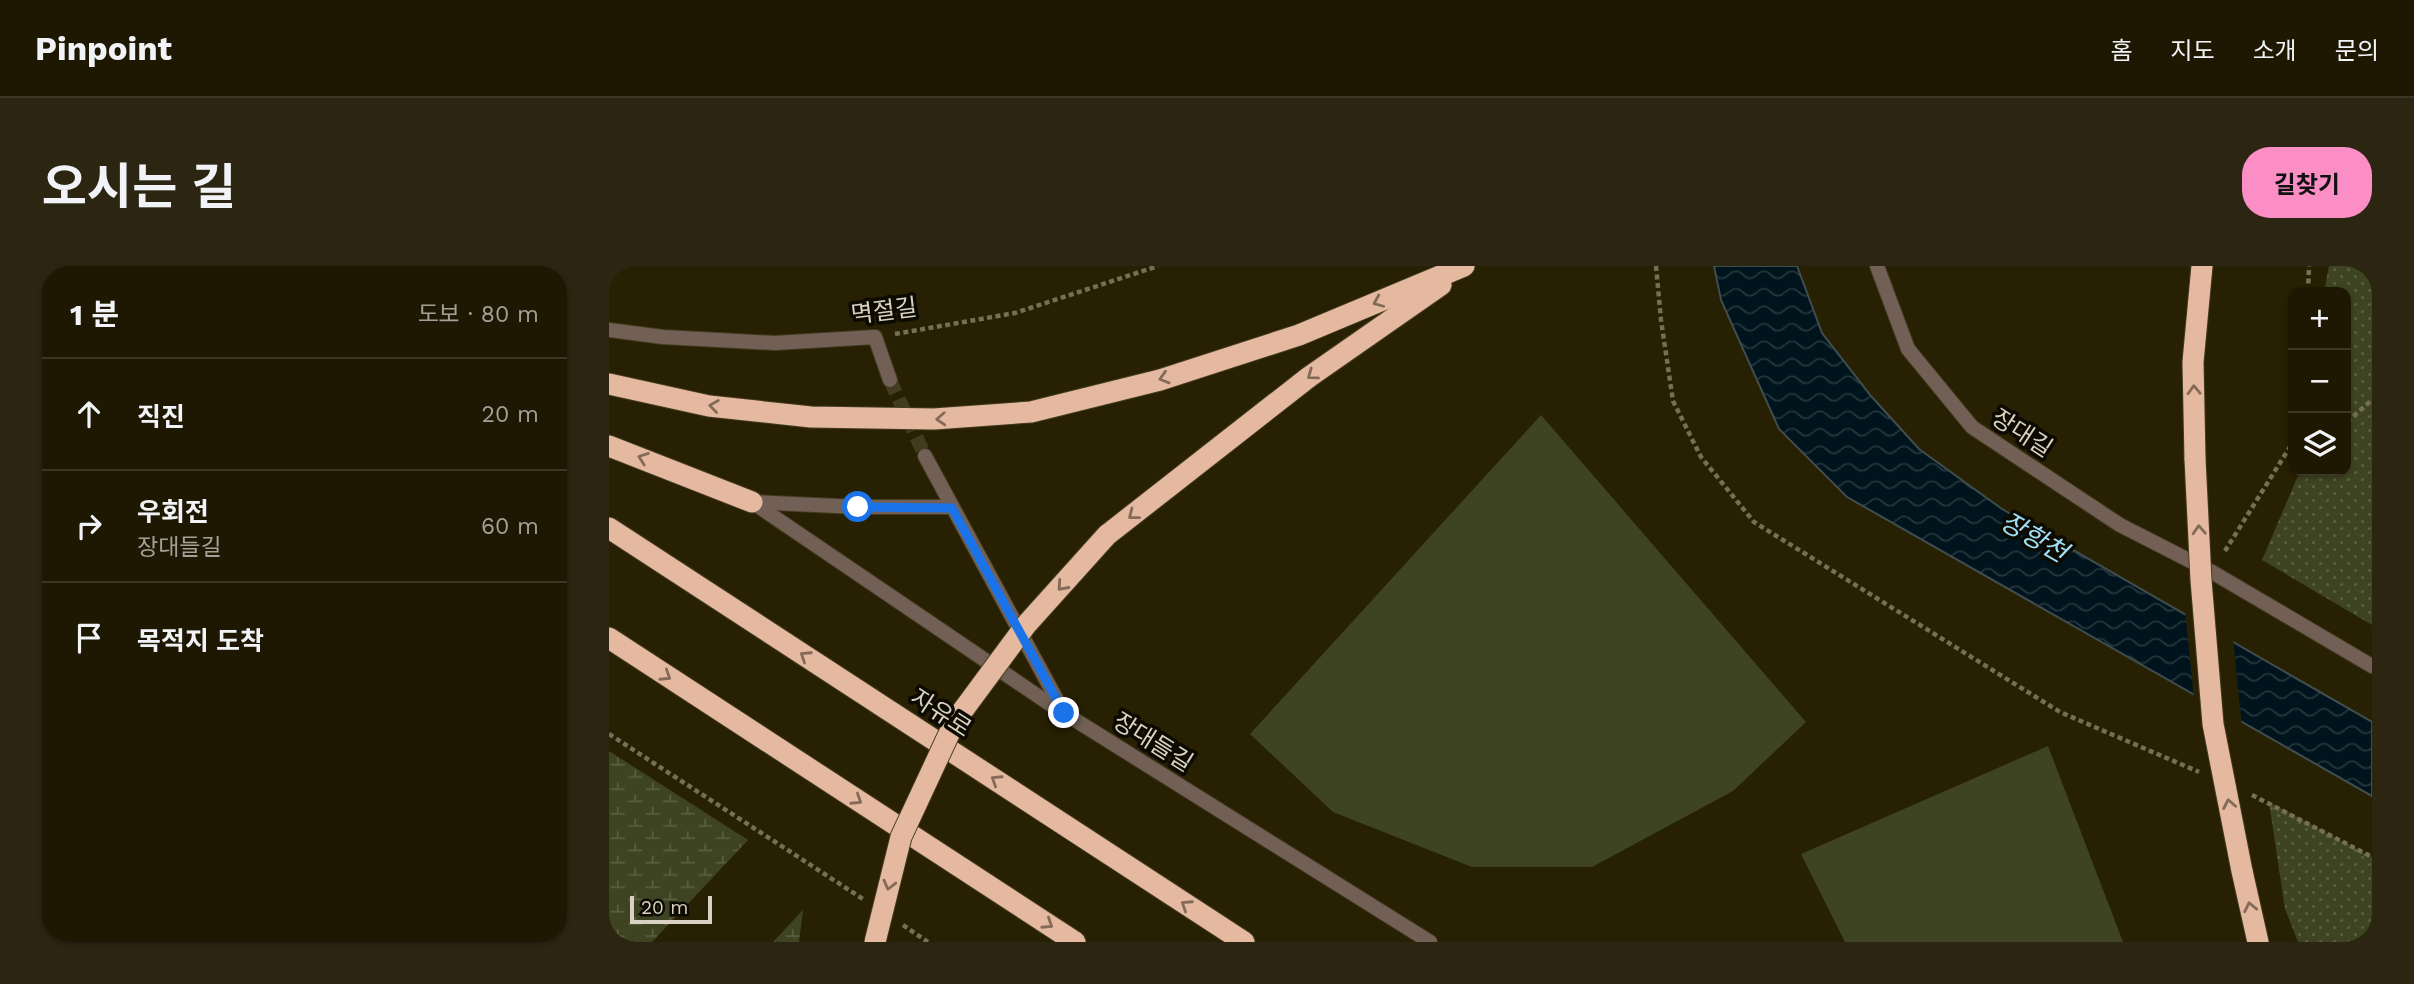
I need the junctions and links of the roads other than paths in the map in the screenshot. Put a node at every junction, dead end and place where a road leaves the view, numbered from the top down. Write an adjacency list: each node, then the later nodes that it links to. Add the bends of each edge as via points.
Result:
1 (1466, 266): 6 (highway, one-way to 6, via 1299,335 1160,380 1031,412 934,419 811,417 709,406); 15 (highway, one-way to 15, bridge, via 1309,377 1107,535 1026,625 955,721 901,837)
2 (1877, 266): 13 (street, 장대길, via 1907,348 1972,427 2120,525 2212,572)
3 (2201, 266): 19 (highway, one-way to 3, bridge, via 2213,724 2201,580 2193,362)
4 (609, 330): 5 (street, 멱절길, via 775,343 875,337)
5 (890, 380)
6 (609, 384)
7 (609, 446): 9 (highway, one-way to 7)
8 (925, 456): 10 (street, 장대들길)
9 (752, 502): 10 (street); 14 (street)
10 (952, 508): 14 (street, 장대들길)
11 (609, 528): 17 (highway, 자유로, one-way to 11)
12 (609, 638): 16 (highway, one-way to 16)
13 (2372, 666)
14 (1064, 713): 18 (street, 장대들길)
15 (875, 942)
16 (1075, 942)
17 (1244, 942)
18 (1430, 942)
19 (2258, 942)

